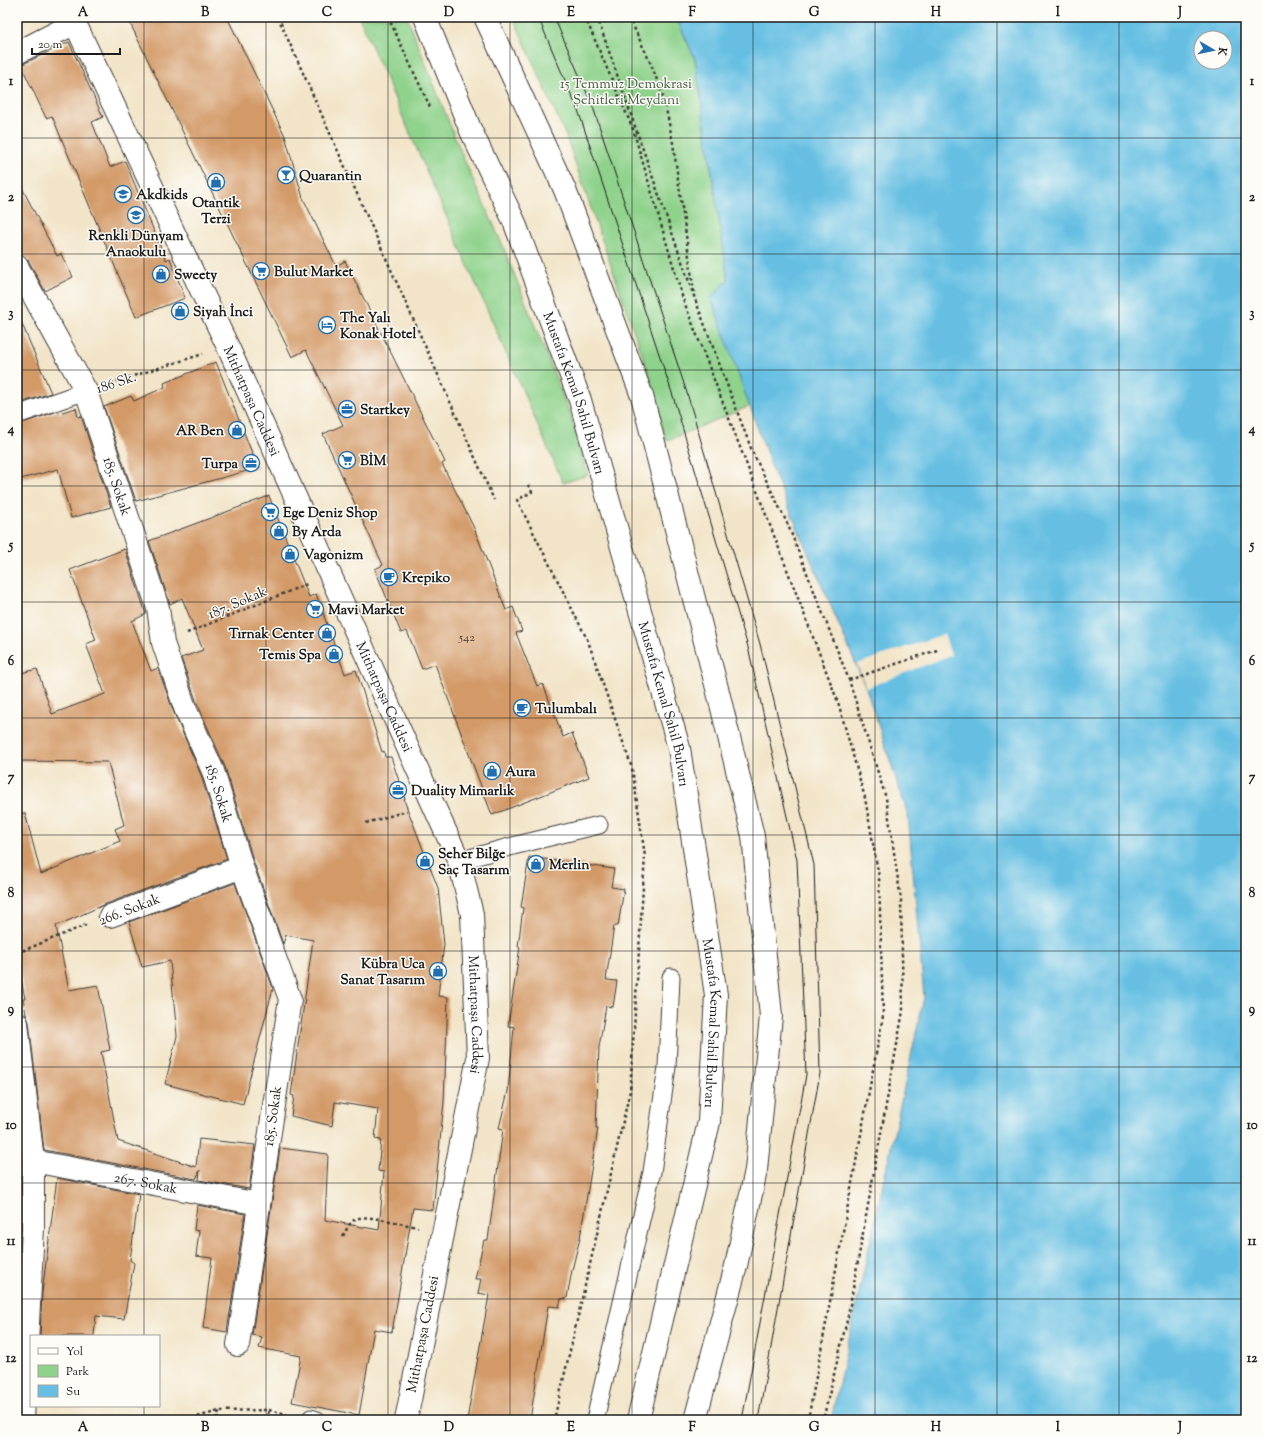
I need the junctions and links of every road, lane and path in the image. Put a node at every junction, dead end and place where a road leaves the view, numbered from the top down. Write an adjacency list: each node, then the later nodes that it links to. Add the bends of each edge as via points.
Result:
1 (278, 17): 15 (path)
2 (425, 17): 44 (main road, Mustafa Kemal Sahil Bulvarı, via 471,131 514,221 580,400 679,748 716,994 709,1122)
3 (485, 17): 45 (main road, via 566,190 642,396 753,836 771,1016 757,1163 736,1266)
4 (585, 17): 46 (path, via 633,129 683,299 838,702 866,798 879,877 883,1016)
5 (597, 17): 10 (path)
6 (629, 17): 10 (path, via 664,99 673,143)
7 (74, 20): 8 (main road); 23 (main road, Mithatpaşa Caddesi, via 228,347)
8 (17, 53)
9 (17, 266): 12 (main road, 185. Sokak)
10 (695, 298): 19 (path, via 752,451 788,524)
11 (208, 353): 12 (path, 186 Sk.)
12 (86, 391): 13 (lane, 186 Sk.); 17 (main road, 185. Sokak, via 158,608)
13 (17, 416)
14 (528, 484): 42 (path, via 532,492 517,500 588,641 632,768 645,856 630,1092)
15 (494, 500)
16 (311, 582): 17 (path, 187. Sokak)
17 (163, 643): 24 (main road, 185. Sokak, via 185,708 213,771)
18 (937, 650): 19 (path)
19 (849, 680): 47 (path, via 886,798 901,900 903,1011 848,1316)
20 (408, 811): 21 (path)
21 (366, 823)
22 (599, 825): 23 (lane)
23 (459, 861): 41 (main road, Mithatpaşa Caddesi, via 472,914 478,1058)
24 (242, 867): 25 (main road, 266. Sokak); 30 (main road, 185. Sokak, via 290,999)
25 (110, 916): 26 (path, 266. Sokak)
26 (17, 953)
27 (670, 977): 43 (lane, via 667,1067 652,1172)
28 (17, 1023): 29 (main road)
29 (33, 1161): 30 (main road, 267. Sokak); 37 (main road, via 33,1228)
30 (260, 1204): 33 (main road, 185. Sokak)
31 (424, 1229): 32 (path, via 359,1218 349,1224)
32 (343, 1236)
33 (238, 1345)
34 (269, 1410): 35 (path); 36 (path); 40 (path)
35 (219, 1411): 38 (path); 39 (path)
36 (314, 1419)
37 (23, 1420)
38 (186, 1420)
39 (217, 1420)
40 (267, 1420)
41 (406, 1420)
42 (554, 1420)
43 (595, 1420)
44 (638, 1420)
45 (694, 1420)
46 (808, 1420)
47 (823, 1420)

